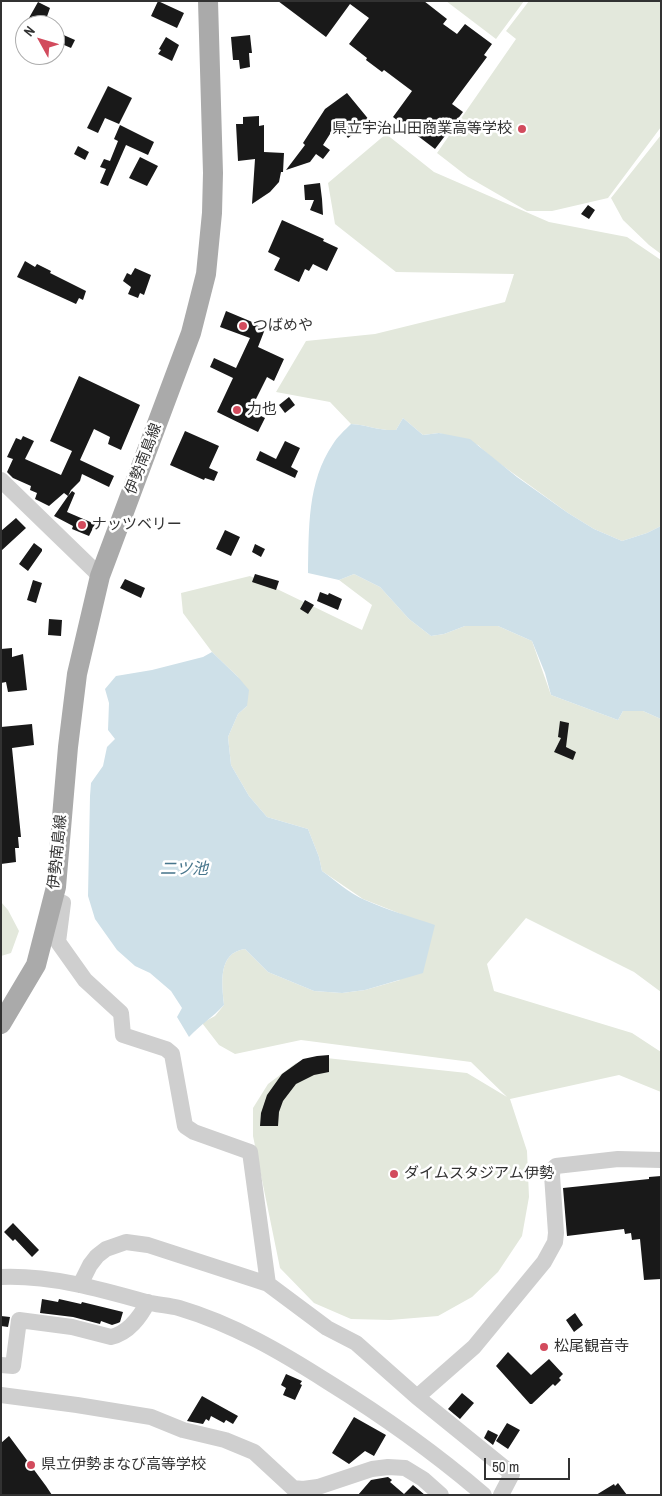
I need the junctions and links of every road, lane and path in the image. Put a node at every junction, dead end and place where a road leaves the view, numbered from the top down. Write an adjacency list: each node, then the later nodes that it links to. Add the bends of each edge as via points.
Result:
1 (208, 1): 3 (main road, 伊勢南島線, via 213,173 206,274 191,333)
2 (1, 480): 3 (street)
3 (100, 576): 4 (main road, 伊勢南島線, via 77,674)
4 (53, 899): 5 (main road, 伊勢南島線, via 36,965); 8 (street, via 63,903 58,942 85,980 121,1013 123,1035 172,1054 185,1126 250,1152)
5 (1, 1024)
6 (661, 1160): 13 (street, via 618,1159 556,1166 552,1175 555,1242 544,1262 474,1347)
7 (1, 1277): 9 (street)
8 (268, 1284): 9 (street, via 148,1245 126,1242 106,1248 97,1256); 13 (street, via 327,1328 356,1342)
9 (80, 1285): 10 (street)
10 (148, 1302): 11 (street, via 132,1326 111,1337 72,1327 19,1320 13,1366); 16 (street, via 178,1308 266,1344 380,1415)
11 (1, 1365)
12 (1, 1395): 15 (street, via 151,1417 183,1430 225,1440 254,1452 293,1488 318,1487 388,1467 405,1468)
13 (418, 1397): 14 (street, via 512,1474)
14 (502, 1492)
15 (441, 1495)
16 (484, 1495)

